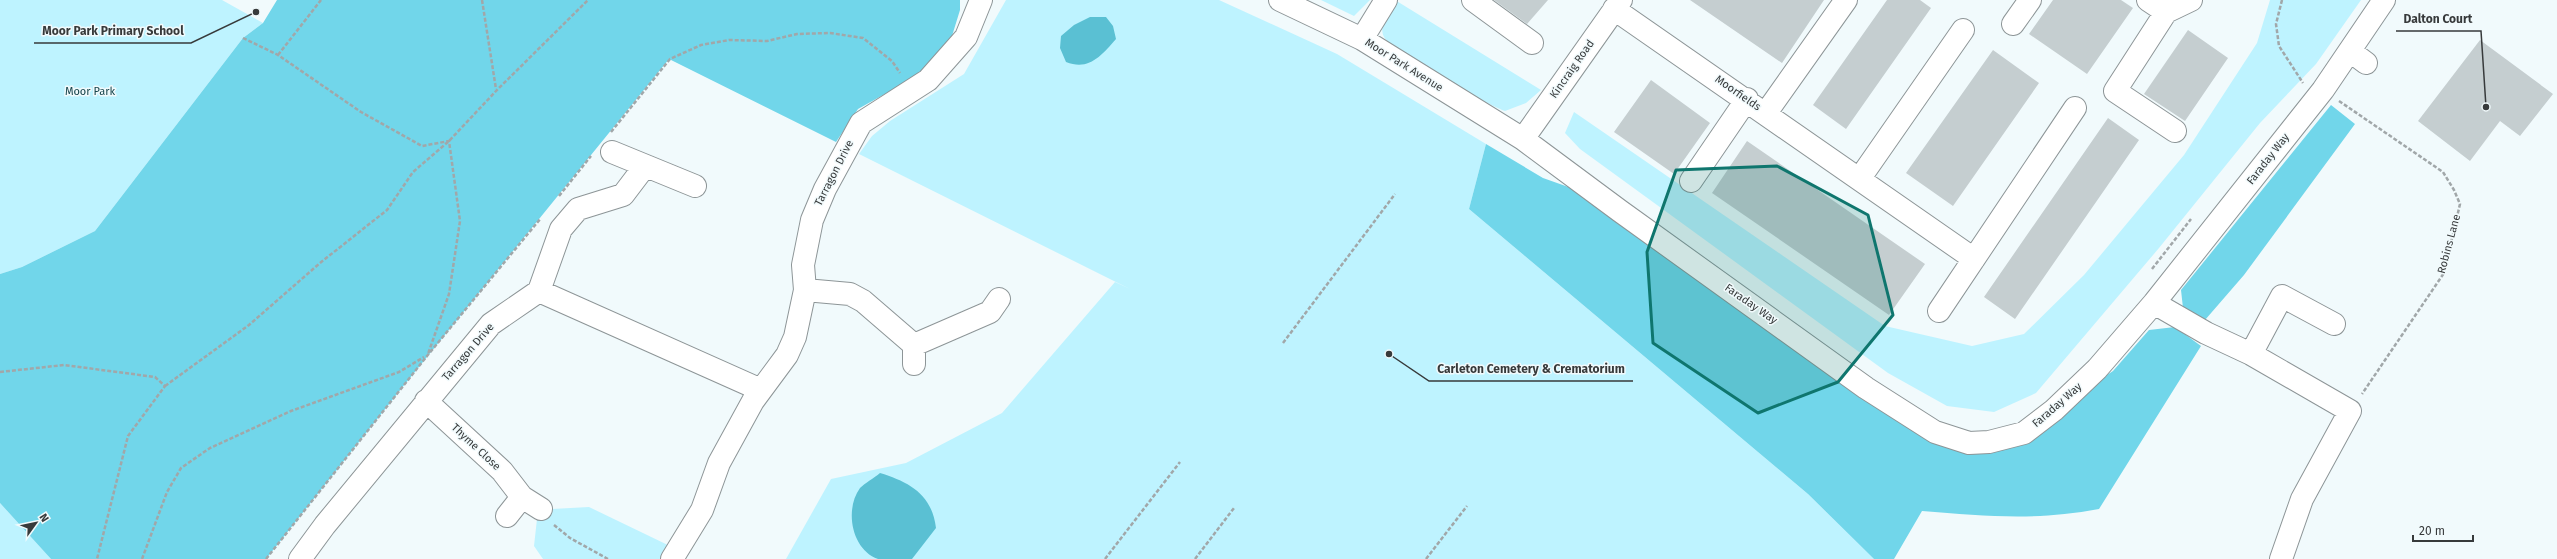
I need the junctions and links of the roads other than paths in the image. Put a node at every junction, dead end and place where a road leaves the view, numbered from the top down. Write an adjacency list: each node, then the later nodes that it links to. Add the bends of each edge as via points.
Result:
1 (981, 0): 27 (street, Tarragon Drive, via 966,37 928,80 861,123 825,188 812,220 803,265)
2 (1280, 0): 14 (street, Moor Park Avenue)
3 (1386, 0): 14 (street)
4 (1473, 0): 15 (street)
5 (1846, 0): 18 (street)
6 (2030, 0): 12 (street)
7 (2148, 0): 11 (street)
8 (2191, 0): 11 (street)
9 (2384, 0): 30 (street, Faraday Way, via 2358,57 2323,90)
10 (1618, 5): 16 (street, Moorfields); 20 (street, Kincraig Road)
11 (2166, 12): 19 (street, via 2115,91)
12 (2013, 24)
13 (1963, 30): 23 (street)
14 (1362, 38): 20 (street, Moor Park Avenue)
15 (1532, 43)
16 (1747, 99): 18 (street, Moorfields); 24 (street)
17 (2075, 108): 26 (street)
18 (1766, 113): 23 (street, Moorfields)
19 (2175, 131)
20 (1523, 139): 30 (street, Faraday Way, via 1866,388 1935,432 1969,443 1989,442 2024,433 2054,410 2097,369)
21 (612, 152): 22 (street)
22 (644, 166): 25 (street); 28 (street, via 623,196 578,209 561,229)
23 (1860, 178): 26 (street, Moorfields)
24 (1691, 181)
25 (695, 186)
26 (1974, 259): 31 (street)
27 (805, 290): 29 (street, via 850,294 863,300 914,354 990,312); 34 (street, Tarragon Drive, via 795,337 787,355)
28 (539, 291): 34 (street); 35 (street, Tarragon Drive, via 491,324)
29 (999, 299)
30 (2154, 303): 33 (street, via 2206,333)
31 (1939, 311)
32 (2334, 324): 33 (street, via 2282,296)
33 (2251, 354): 41 (street, via 2350,411 2302,499)
34 (761, 390): 40 (street, Tarragon Drive, via 718,463 702,510)
35 (426, 401): 36 (street, Thyme Close, via 502,471); 39 (street, Tarragon Drive)
36 (522, 497): 37 (street, Thyme Close); 38 (street)
37 (541, 509)
38 (508, 516)
39 (300, 559)
40 (672, 559)
41 (2281, 559)

